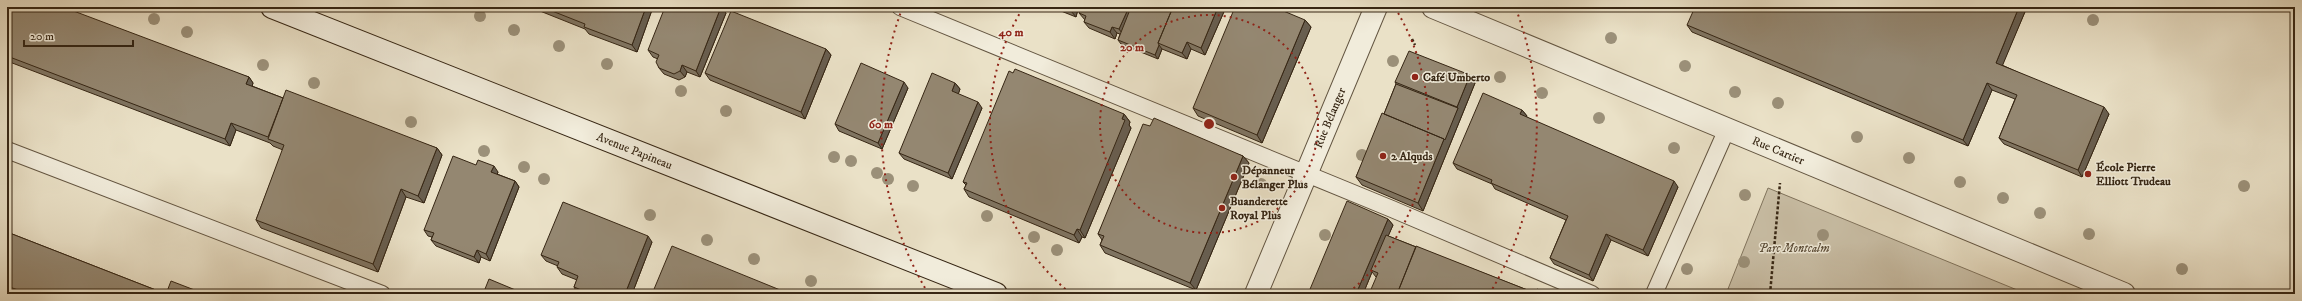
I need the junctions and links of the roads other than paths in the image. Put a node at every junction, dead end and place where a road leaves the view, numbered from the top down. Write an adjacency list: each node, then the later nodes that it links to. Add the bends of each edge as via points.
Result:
1 (272, 7): 9 (street, Avenue Papineau)
2 (900, 7): 7 (lane)
3 (1376, 7): 7 (street, Rue Bélanger)
4 (1433, 7): 5 (street, Rue Cartier)
5 (1726, 129): 12 (lane); 13 (street, Rue Cartier)
6 (7, 150): 8 (lane)
7 (1306, 174): 10 (street, Rue Bélanger); 11 (lane)
8 (382, 294)
9 (996, 294)
10 (1256, 294)
11 (1592, 294)
12 (1654, 294)
13 (2124, 294)

